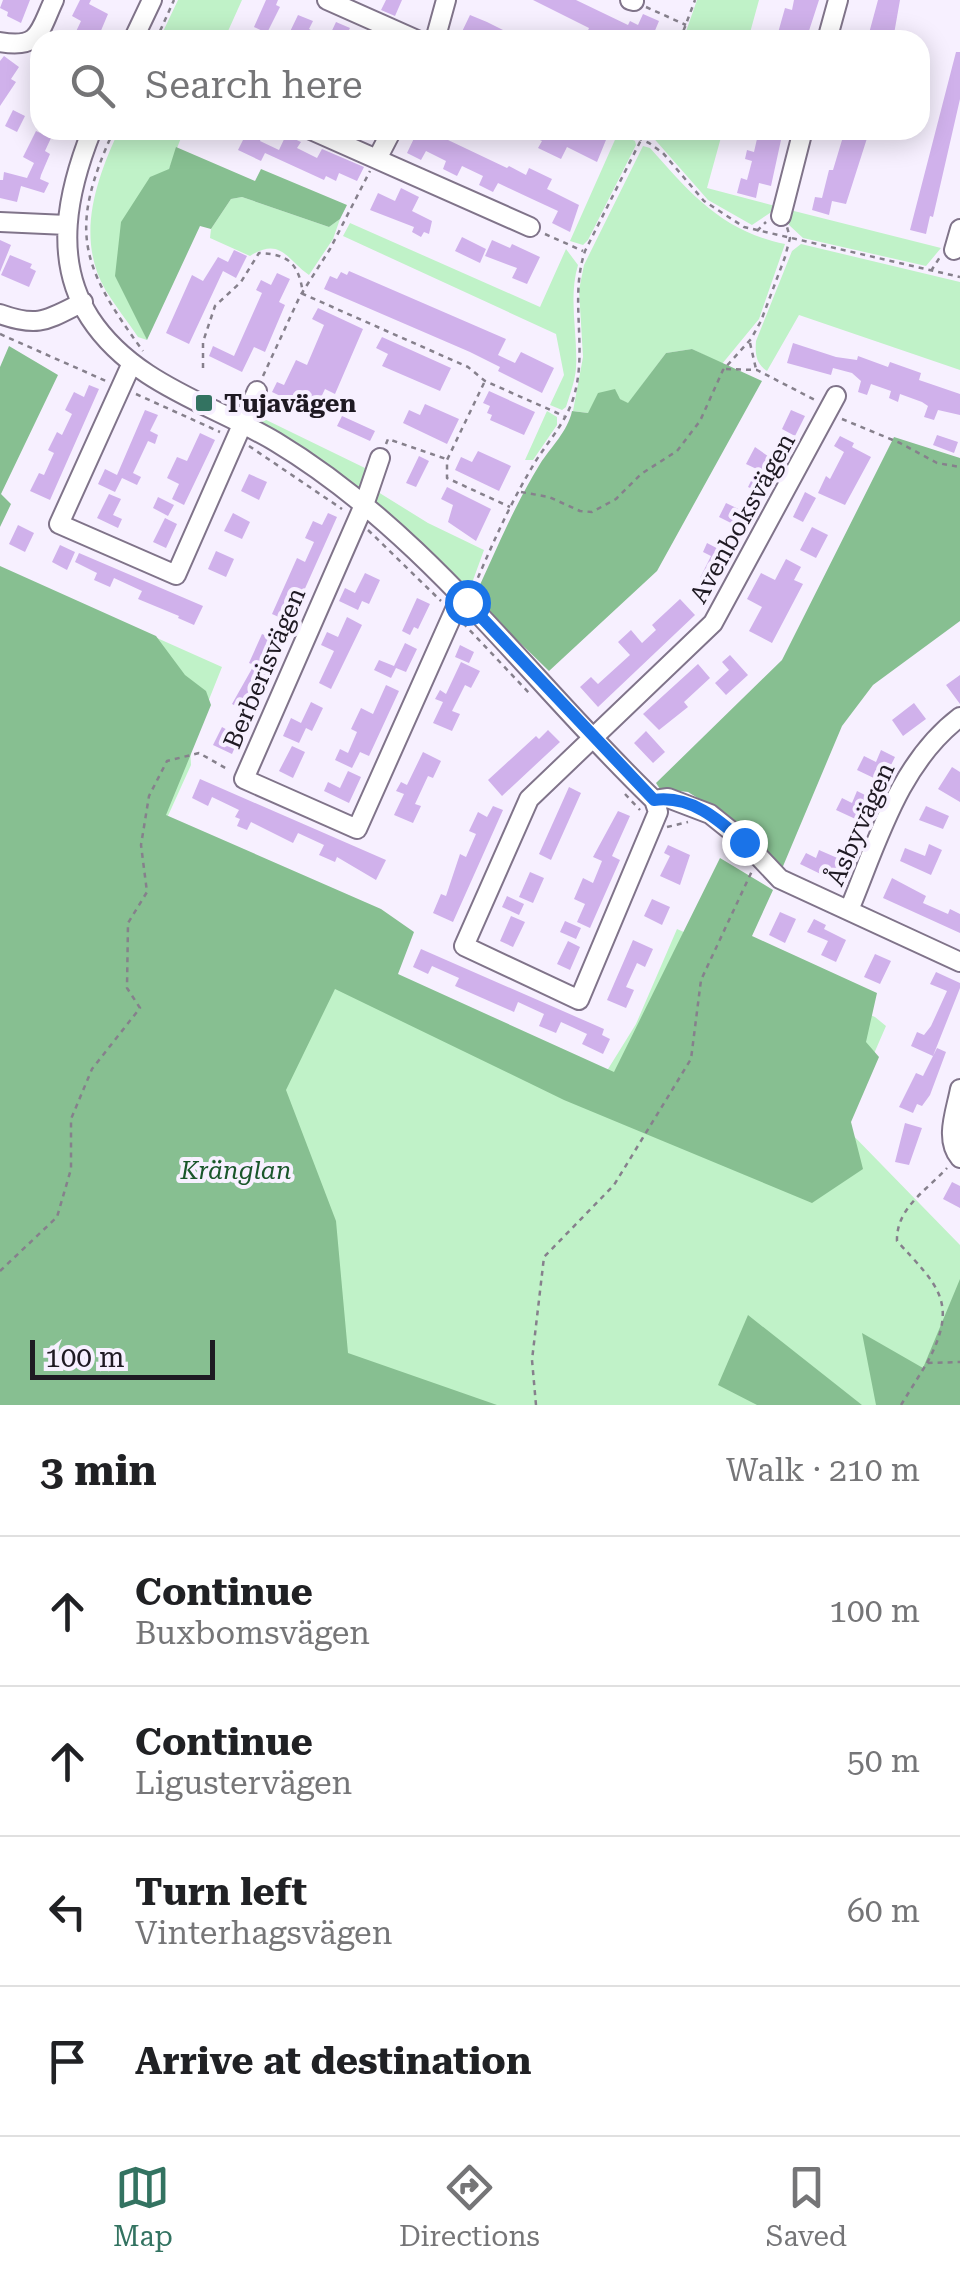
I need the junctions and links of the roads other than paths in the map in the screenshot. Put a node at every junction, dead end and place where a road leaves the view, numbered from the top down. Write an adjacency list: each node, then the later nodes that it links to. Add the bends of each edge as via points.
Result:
1 (54, 0): 6 (street)
2 (152, 0): 7 (street)
3 (326, 0): 8 (street)
4 (446, 0): 9 (street)
5 (838, 0): 10 (street)
6 (40, 30)
7 (138, 30)
8 (394, 30)
9 (438, 30)
10 (830, 30)
11 (0, 42): 12 (street)
12 (30, 42)
13 (88, 140): 20 (street, via 70,192)
14 (333, 140): 17 (street)
15 (386, 140): 17 (street)
16 (801, 140): 18 (street)
17 (376, 159): 21 (street)
18 (780, 216)
19 (0, 222): 20 (street)
20 (67, 225): 24 (street)
21 (530, 227)
22 (960, 229): 23 (street)
23 (954, 250)
24 (82, 302): 25 (street, via 27,324); 26 (street, via 105,340)
25 (0, 314)
26 (137, 357): 29 (street, via 150,378); 29 (street, via 59,524 176,575)
27 (257, 391): 29 (street)
28 (836, 396): 34 (street, Avenboksvägen, via 713,624)
29 (242, 422): 31 (street, via 281,445)
30 (380, 458): 31 (street, Berberisvägen)
31 (357, 510): 32 (street, via 404,539); 32 (street, Berberisvägen, via 244,778 357,829)
32 (460, 604): 34 (street)
33 (960, 717): 36 (street, Åsbyvägen, via 920,753)
34 (593, 738): 35 (street); 35 (street, Avenboksvägen, via 529,799 464,946 579,1000 654,823)
35 (654, 800): 36 (street, via 668,798 710,814 780,879)
36 (849, 910): 37 (street)
37 (960, 962)
38 (960, 1089): 39 (street, via 951,1136)
39 (959, 1157)

